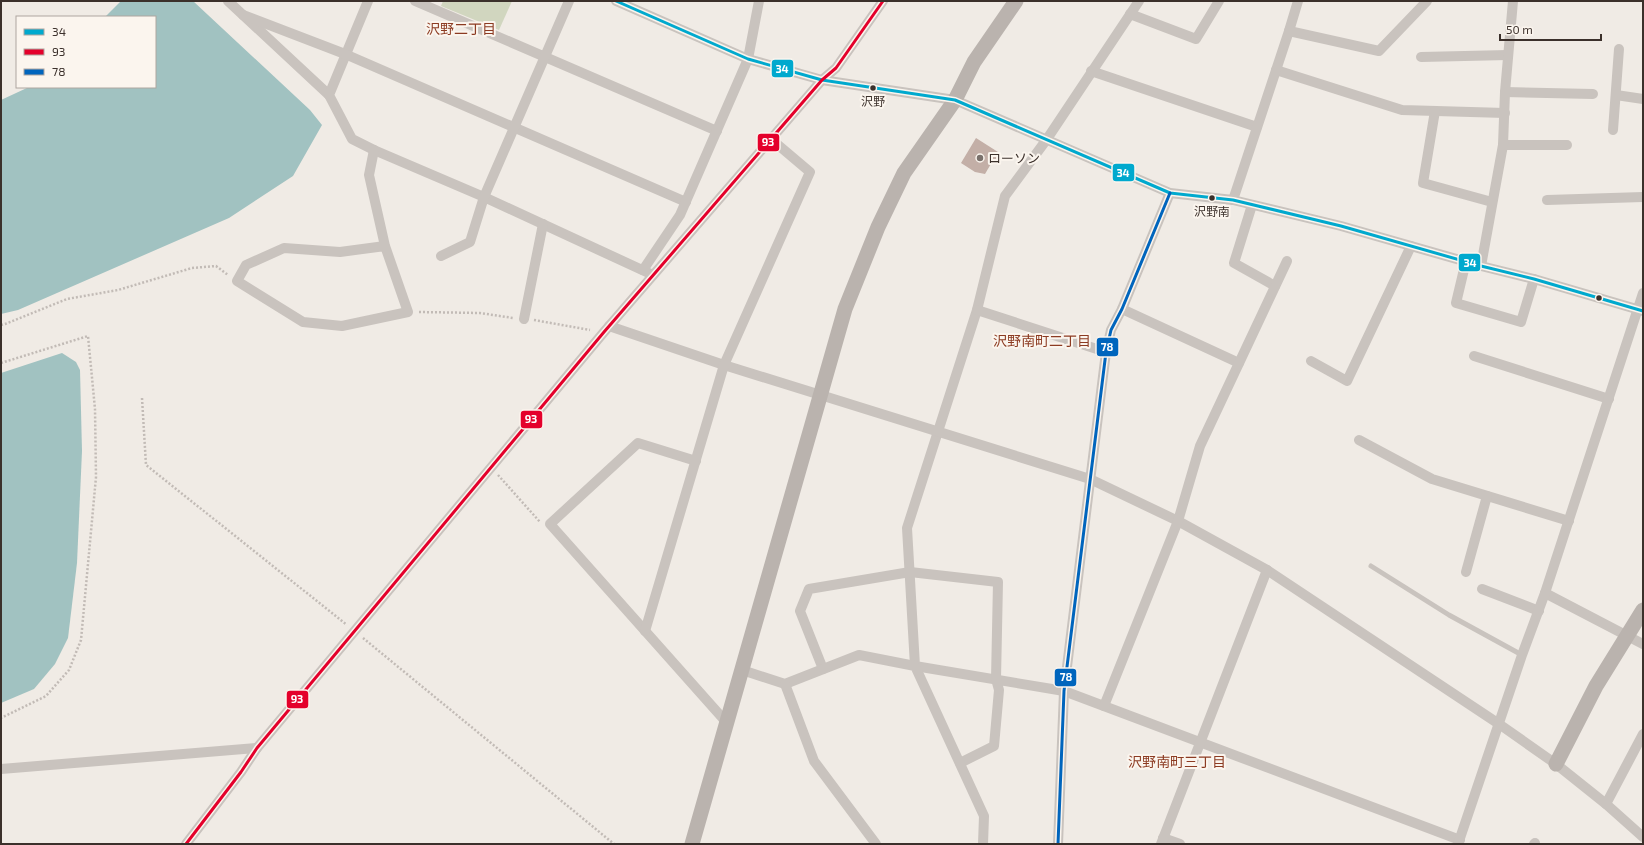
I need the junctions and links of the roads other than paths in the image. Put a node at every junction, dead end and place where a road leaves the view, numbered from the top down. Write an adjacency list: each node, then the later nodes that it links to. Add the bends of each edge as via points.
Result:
1 (228, 1): 15 (street)
2 (368, 1): 18 (street)
3 (415, 1): 20 (street)
4 (568, 1): 20 (street)
5 (616, 1): 22 (street)
6 (759, 1): 22 (street)
7 (883, 1): 25 (street, via 836,68)
8 (1016, 1): 30 (street, via 974,62)
9 (1139, 1): 14 (street)
10 (1219, 1): 14 (street, via 1196,39)
11 (1298, 1): 16 (street)
12 (1427, 1): 16 (street, via 1379,51)
13 (1513, 1): 19 (street)
14 (1130, 14): 24 (street)
15 (243, 16): 18 (street); 28 (street)
16 (1289, 31): 23 (street)
17 (1619, 49): 29 (street)
18 (345, 54): 28 (street); 35 (street)
19 (1508, 55): 21 (street); 26 (street)
20 (546, 56): 35 (street); 37 (street)
21 (1421, 57)
22 (748, 59): 25 (street); 37 (street)
23 (1276, 70): 32 (street, via 1402,110); 34 (street)
24 (1091, 72): 34 (street); 39 (street)
25 (822, 80): 30 (street); 38 (street)
26 (1505, 92): 27 (street); 33 (street)
27 (1593, 94)
28 (329, 95): 42 (street, via 352,139)
29 (1616, 95): 31 (street); 36 (street)
30 (955, 100): 39 (street); 73 (street, via 904,173 878,227 846,309)
31 (1643, 100)
32 (1435, 111): 33 (street); 49 (street, via 1423,183)
33 (1505, 113): 40 (street)
34 (1257, 127): 46 (street)
35 (514, 128): 44 (street); 48 (street)
36 (1613, 130)
37 (717, 131): 48 (street)
38 (771, 139): 59 (street); 72 (street, via 810,172)
39 (1046, 139): 43 (street); 64 (street, via 1005,196)
40 (1503, 145): 41 (street); 49 (street)
41 (1567, 145)
42 (374, 150): 44 (street); 52 (street, via 369,175)
43 (1170, 193): 46 (street); 63 (street)
44 (484, 197): 51 (street); 54 (street, via 470,242)
45 (1643, 197): 47 (street)
46 (1233, 200): 50 (street)
47 (1547, 200)
48 (686, 202): 58 (street)
49 (1492, 202): 57 (street)
50 (1252, 204): 53 (street); 61 (street, via 1234,263)
51 (543, 224): 58 (street); 66 (street)
52 (385, 246): 52 (street, via 408,312 342,326 303,322 237,281 246,265 284,248 340,252)
53 (1411, 246): 56 (street); 70 (street, via 1347,381)
54 (441, 256)
55 (1287, 261): 61 (street)
56 (1466, 261): 57 (street); 60 (street, via 1456,303 1521,322)
57 (1481, 266): 60 (street)
58 (643, 270): 59 (street)
59 (653, 275): 67 (street)
60 (1534, 279): 65 (street)
61 (1275, 286): 71 (street)
62 (1643, 294): 65 (street)
63 (1122, 309): 68 (street, via 1111,330); 71 (street)
64 (977, 310): 68 (street); 75 (street)
65 (1641, 310): 74 (street)
66 (524, 319)
67 (607, 329): 72 (street); 105 (street)
68 (1106, 352): 78 (street)
69 (1474, 356): 74 (street)
70 (1311, 361)
71 (1239, 363): 80 (street, via 1200,446)
72 (724, 366): 73 (street); 77 (street)
73 (821, 396): 75 (street); 96 (street)
74 (1609, 399): 81 (street)
75 (938, 433): 78 (street); 84 (street, via 907,528)
76 (1359, 440): 79 (street, via 1432,480)
77 (696, 460): 90 (street); 90 (street, via 638,443 550,524)
78 (1090, 479): 80 (street); 99 (street)
79 (1487, 496): 81 (street); 85 (street)
80 (1178, 521): 83 (street); 100 (street)
81 (1570, 521): 87 (street)
82 (1371, 566): 93 (lane, via 1449,615)
83 (1268, 570): 102 (street); 104 (street)
84 (910, 572): 94 (street); 95 (street, via 809,589 800,611); 97 (street, via 998,582)
85 (1466, 572)
86 (1482, 589): 89 (street)
87 (1546, 593): 89 (street); 91 (street)
88 (1643, 610): 91 (street)
89 (1539, 611): 93 (street)
90 (645, 631): 101 (street)
91 (1627, 635): 92 (street); 107 (street, via 1596,686)
92 (1643, 644)
93 (1522, 655): 102 (street)
94 (915, 666): 95 (street, via 859,655); 97 (street); 106 (street)
95 (823, 669): 98 (street)
96 (742, 670): 98 (street); 101 (street)
97 (996, 680): 99 (street); 106 (street, via 999,690 994,746)
98 (785, 684): 115 (street, via 814,761)
99 (1064, 691): 100 (street); 117 (street)
100 (1104, 706): 104 (street)
101 (727, 723): 114 (street)
102 (1499, 724): 107 (street); 112 (street)
103 (1643, 734): 109 (street)
104 (1200, 743): 111 (street); 112 (street)
105 (257, 748): 108 (street); 113 (street)
106 (960, 763): 116 (street, via 984,816)
107 (1556, 764): 109 (street)
108 (1, 769)
109 (1606, 804): 110 (street)
110 (1643, 837)
111 (1162, 841): 118 (street)
112 (1459, 842)
113 (186, 844)
114 (692, 844)
115 (876, 844)
116 (983, 844)
117 (1058, 844)
118 (1180, 844)

